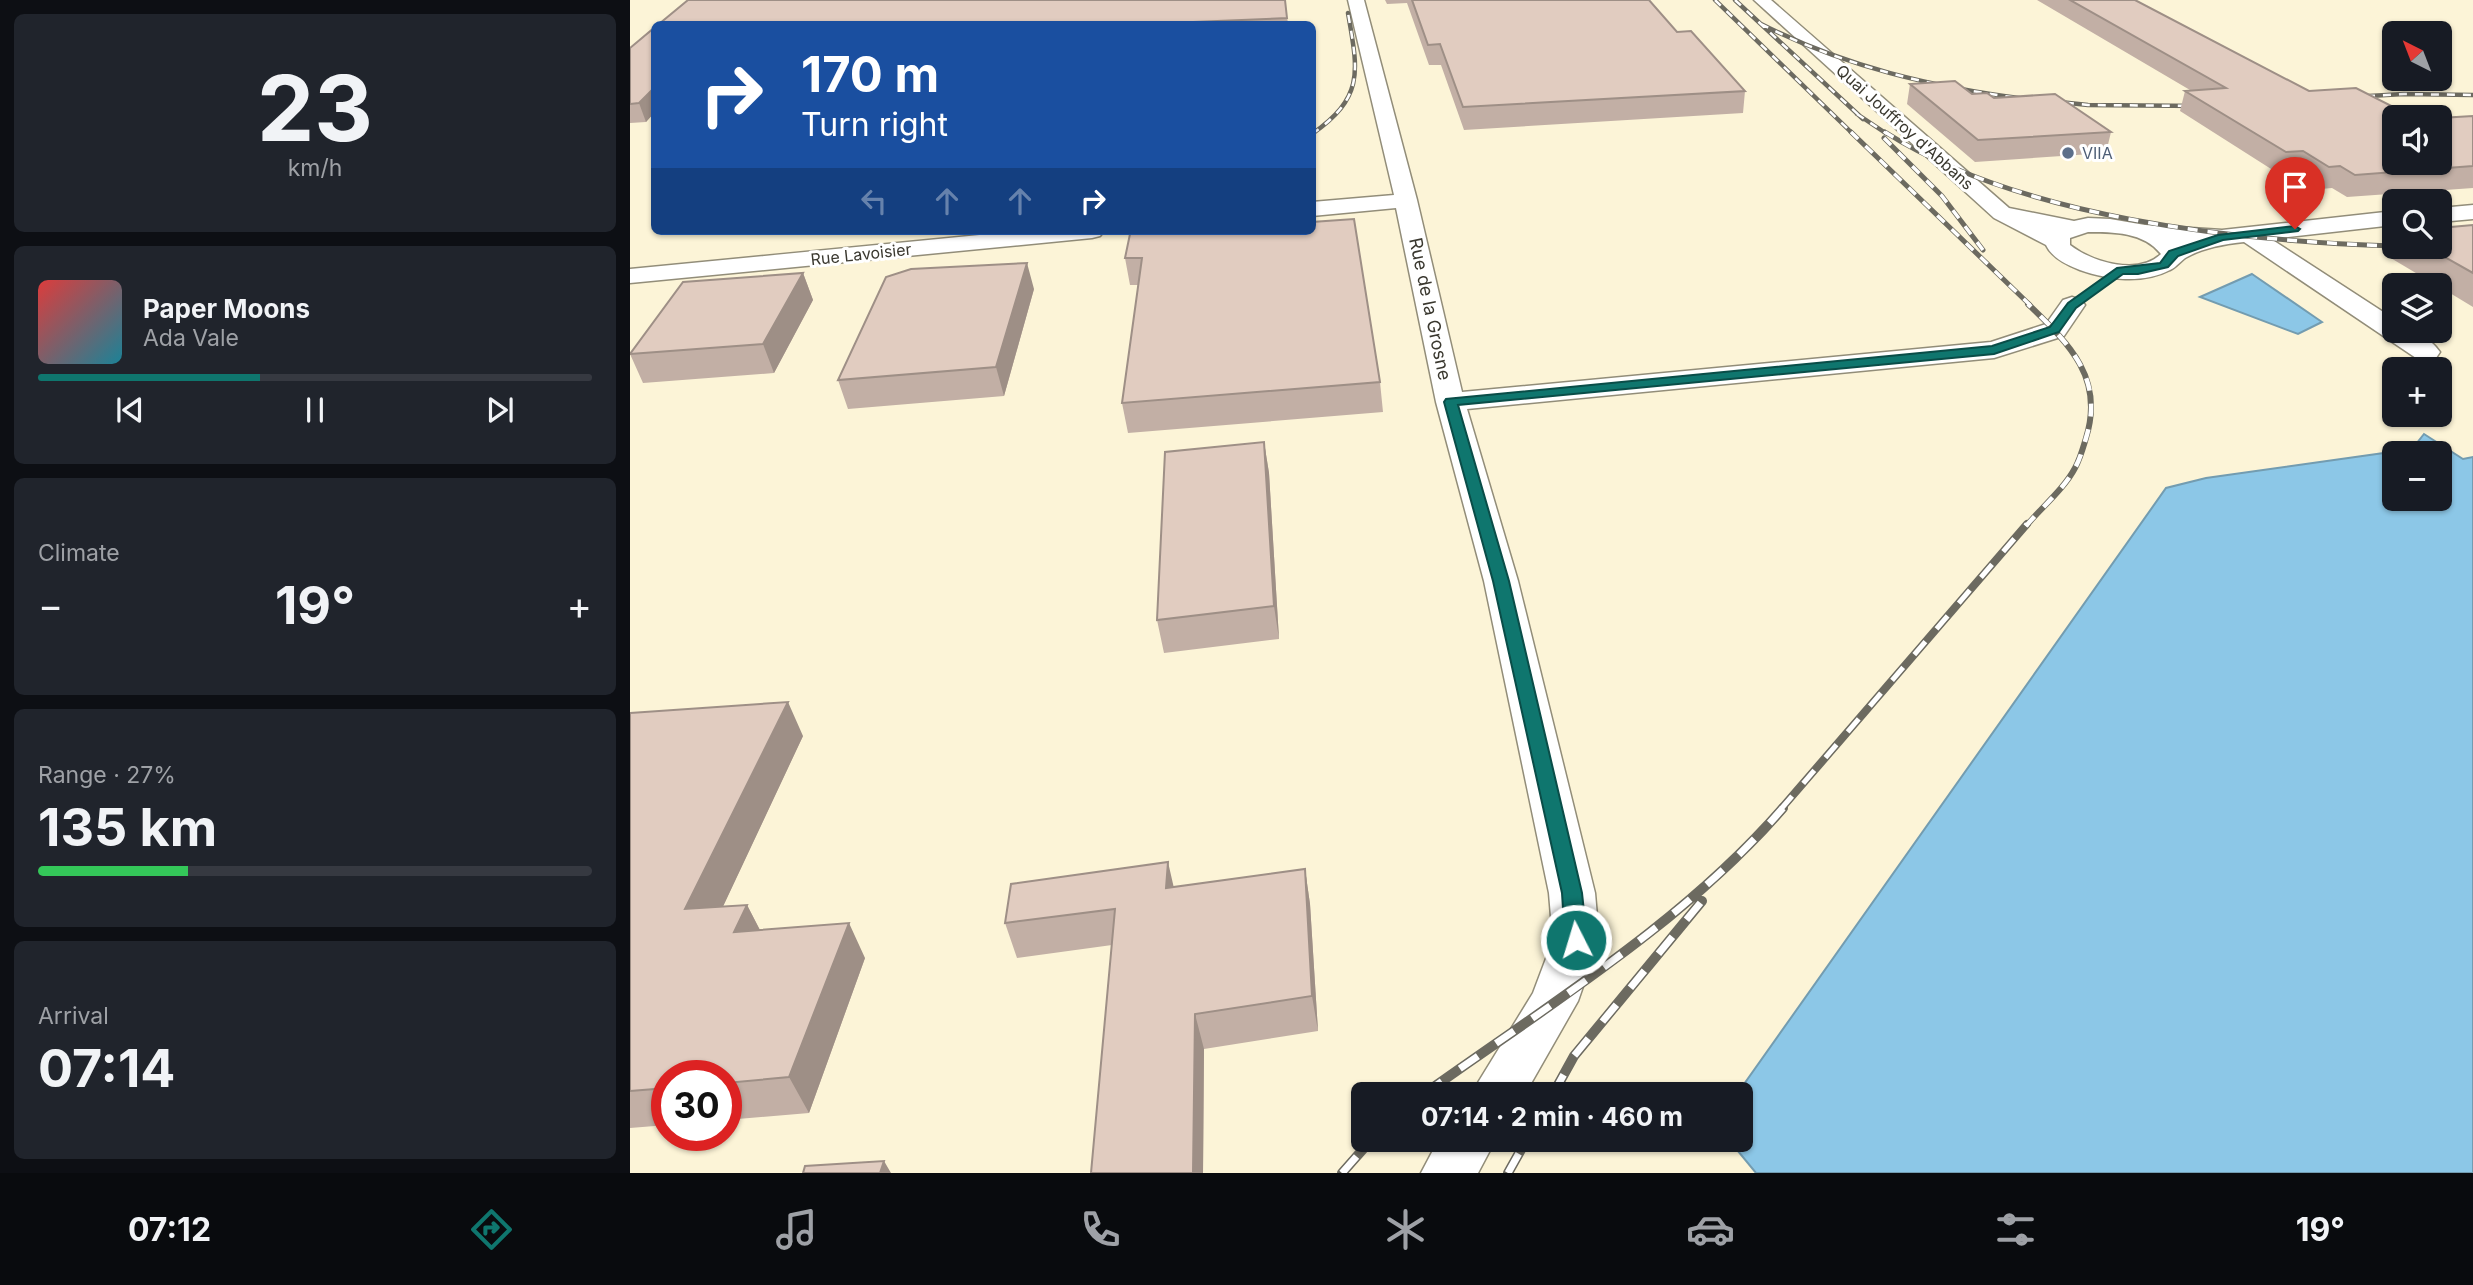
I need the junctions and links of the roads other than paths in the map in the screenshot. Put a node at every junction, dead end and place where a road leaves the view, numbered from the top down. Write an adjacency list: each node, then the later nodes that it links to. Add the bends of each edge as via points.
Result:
1 (1356, 0): 3 (street, Rue de la Grosne)
2 (1762, 0): 9 (street, Quai Jouffroy d'Abbans, via 2001,213)
3 (1406, 200): 4 (street); 21 (street, Rue de la Grosne)
4 (1316, 209)
5 (2473, 212): 6 (street)
6 (2452, 214)
7 (2382, 219): 11 (street)
8 (2141, 232): 9 (street, Quai Jouffroy d'Abbans, via 2105,225); 12 (street); 13 (street, via 2163,242)
9 (2065, 234): 14 (street, via 2064,253)
10 (1051, 235): 16 (street, Rue Lavoisier)
11 (2250, 235): 12 (street); 18 (street)
12 (2222, 237): 13 (street)
13 (2173, 254): 15 (street, via 2164,265)
14 (2074, 259): 15 (street); 17 (street)
15 (2120, 270): 17 (street)
16 (630, 276)
17 (2072, 305): 21 (street, via 2055,330 1994,350)
18 (2382, 323)
19 (2412, 343): 20 (street)
20 (2426, 352)
21 (1450, 402): 22 (street, Rue de la Grosne, via 1501,581 1572,893 1576,940 1554,1001)
22 (1504, 1082)
23 (1461, 1152): 24 (street)
24 (1448, 1173)

